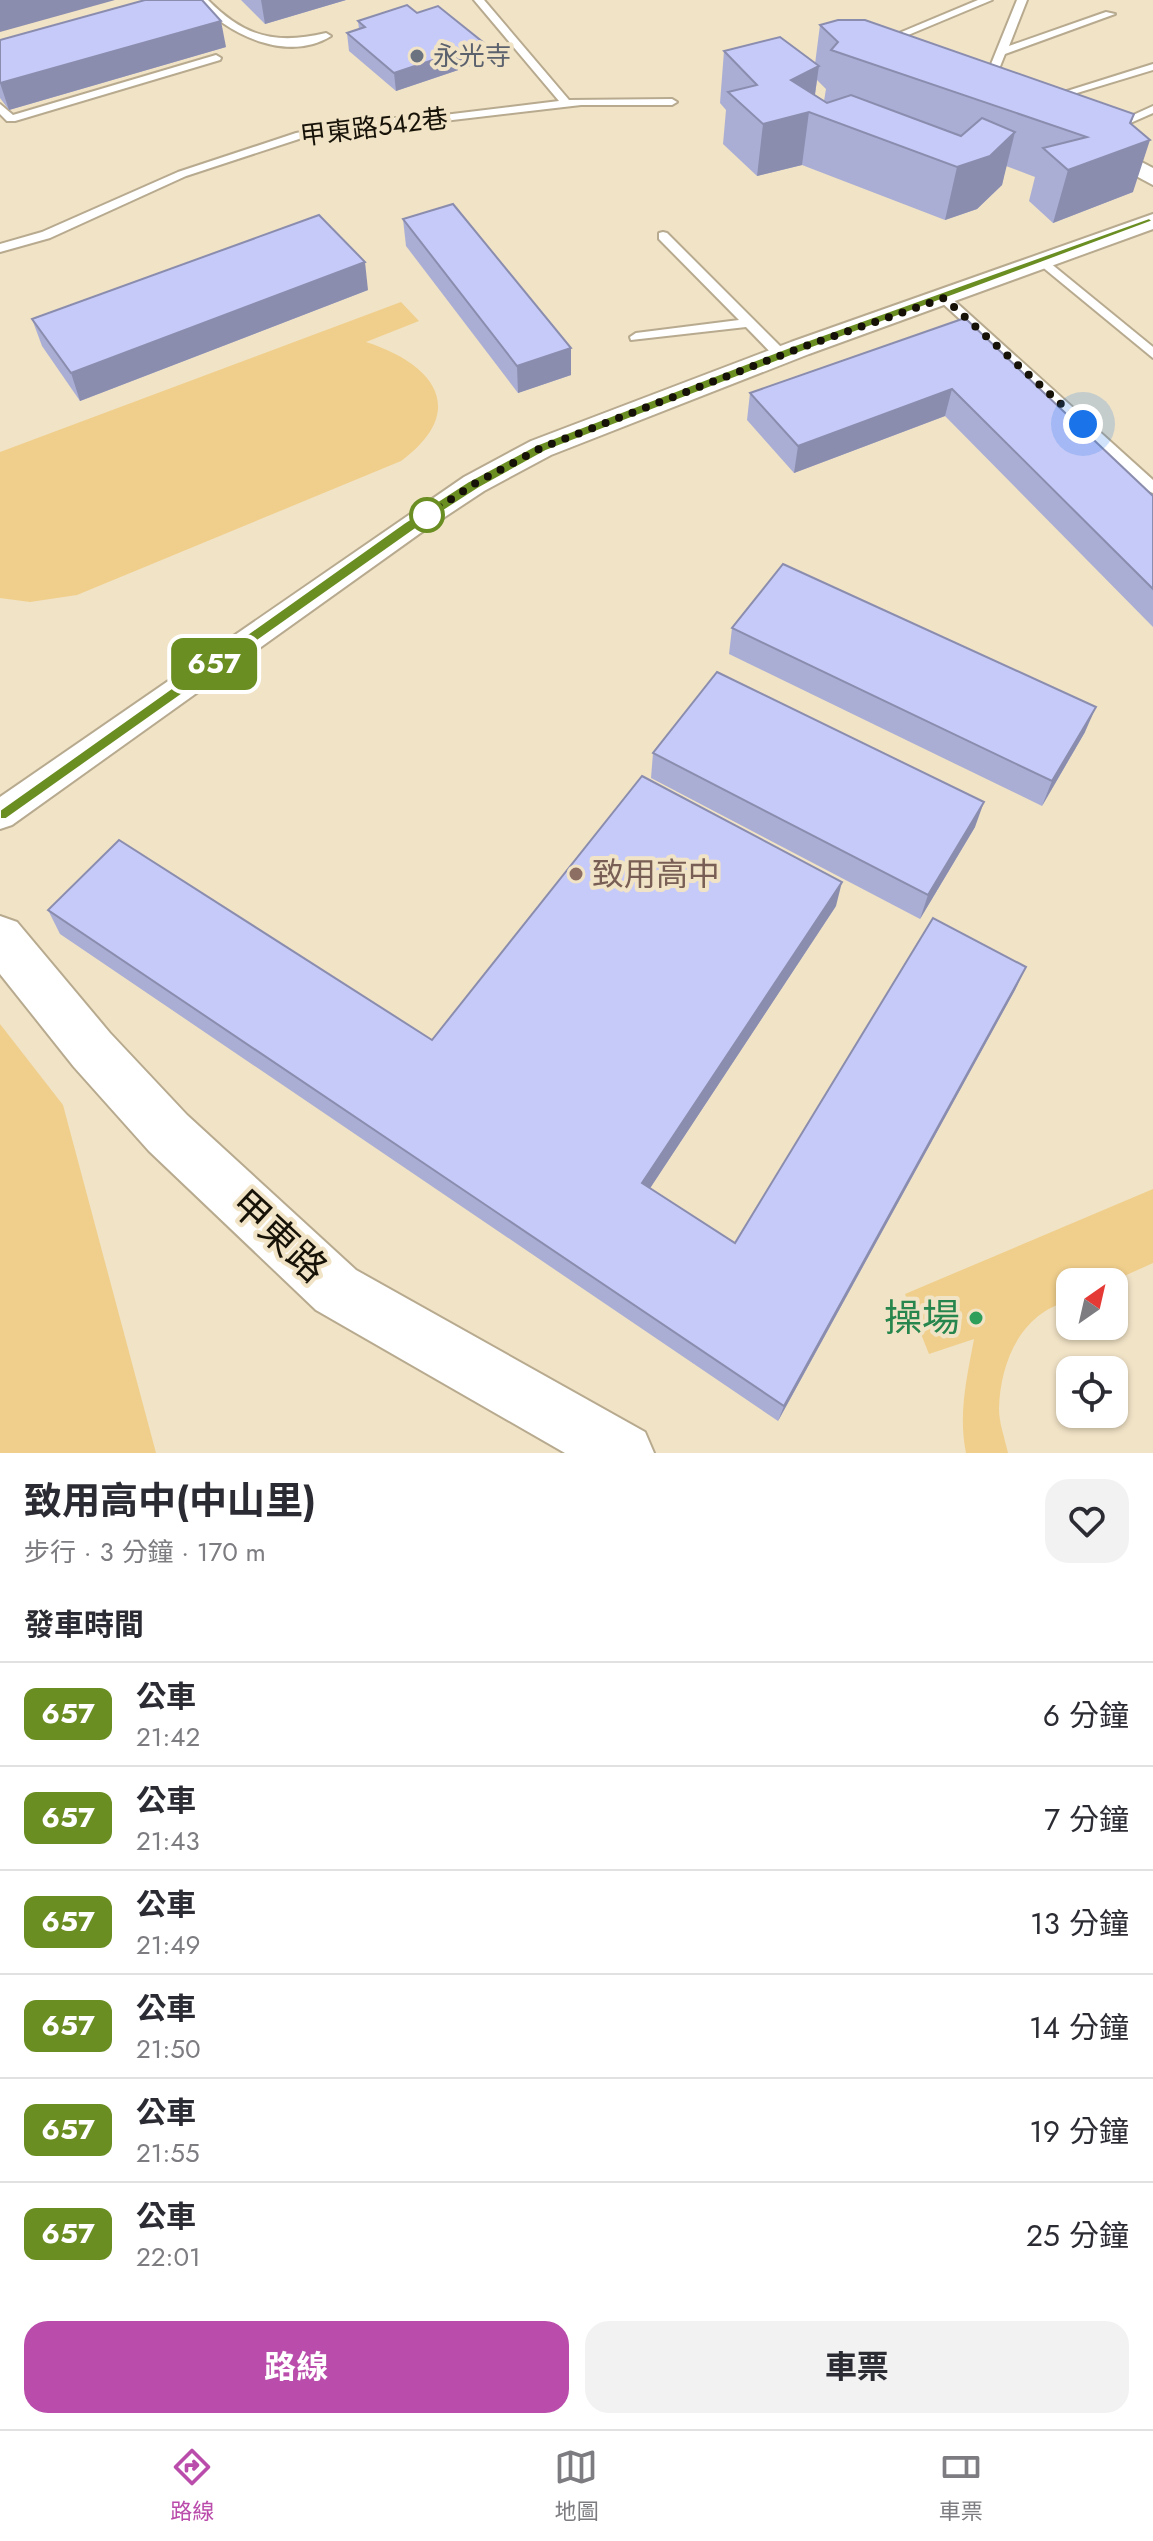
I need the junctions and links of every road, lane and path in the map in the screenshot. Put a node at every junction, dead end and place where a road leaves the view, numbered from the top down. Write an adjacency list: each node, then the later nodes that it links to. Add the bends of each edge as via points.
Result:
1 (479, 0): 14 (lane)
2 (987, 0): 7 (lane)
3 (1022, 0): 8 (lane)
4 (189, 1): 6 (lane, via 231,29 253,36 292,43)
5 (1110, 14): 8 (lane)
6 (326, 36)
7 (873, 46)
8 (1001, 52): 11 (lane)
9 (216, 58): 15 (lane, via 11,119)
10 (1153, 67): 12 (lane)
11 (985, 92)
12 (1047, 99)
13 (672, 102): 14 (lane, 甲東路542巷)
14 (567, 104): 22 (lane, 甲東路542巷, via 363,123 300,135 182,174 46,235)
15 (0, 107)
16 (1153, 109): 17 (lane)
17 (1109, 128)
18 (1080, 141): 19 (street)
19 (1153, 178)
20 (1153, 221): 23 (street)
21 (663, 236): 25 (lane)
22 (0, 248)
23 (1044, 262): 24 (street); 27 (lane)
24 (944, 298): 28 (street); 29 (lane)
25 (749, 323): 26 (lane); 28 (lane)
26 (636, 337)
27 (1153, 354)
28 (781, 355): 30 (street, via 541,448 474,484)
29 (1153, 488)
30 (0, 815)
31 (0, 937): 32 (street, 甲東路, via 168,1133 336,1290)
32 (624, 1453)

